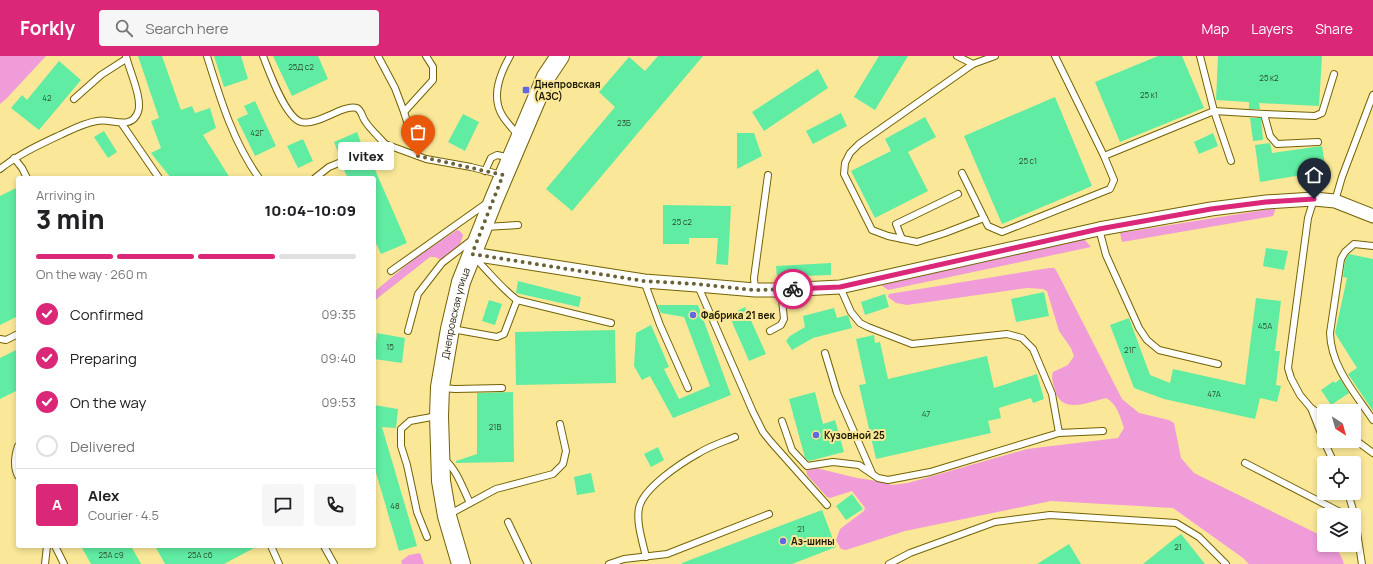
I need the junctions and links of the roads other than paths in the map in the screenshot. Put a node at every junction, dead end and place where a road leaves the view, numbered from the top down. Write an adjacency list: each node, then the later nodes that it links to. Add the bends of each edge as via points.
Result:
1 (207, 56): 36 (lane, via 234,133)
2 (263, 56): 22 (lane, via 293,117 301,122 309,122 353,107 361,113)
3 (378, 56): 17 (lane)
4 (426, 56): 17 (lane, via 433,67 433,80)
5 (510, 56): 20 (lane, via 500,78 496,98 502,115)
6 (560, 56): 20 (main road, Днепровская улица, via 546,77)
7 (957, 56): 12 (lane)
8 (996, 56): 12 (lane)
9 (1055, 56): 24 (lane)
10 (1200, 56): 16 (lane)
11 (126, 58): 15 (lane, via 101,75); 19 (lane, via 140,102 138,112 132,120)
12 (973, 64): 46 (lane, via 860,144 845,163 844,174 872,230)
13 (1334, 74): 18 (lane, via 1322,113 1315,116)
14 (1373, 95): 40 (lane)
15 (74, 99)
16 (1214, 111): 18 (lane); 24 (lane); 27 (lane)
17 (404, 112): 23 (lane)
18 (1264, 114): 21 (lane, via 1270,136 1278,144)
19 (122, 124): 25 (lane, via 99,120 84,124 30,148); 35 (lane)
20 (520, 137): 26 (main road, Днепровская улица)
21 (1318, 142)
22 (385, 144): 23 (lane); 31 (lane, via 329,167)
23 (418, 156): 29 (lane)
24 (1104, 156): 42 (lane, via 1114,180 1110,189 1002,232 988,226)
25 (14, 158): 28 (lane); 34 (lane)
26 (511, 158): 29 (lane, via 497,155 491,158); 32 (main road, Днепровская улица)
27 (1231, 161)
28 (0, 170)
29 (485, 171): 32 (lane)
30 (962, 173): 42 (lane)
31 (324, 175)
32 (503, 175): 38 (main road, Днепровская улица)
33 (768, 175): 53 (lane)
34 (26, 176)
35 (158, 176)
36 (258, 176)
37 (958, 194): 46 (lane, via 896,224)
38 (494, 199): 45 (main road, Днепровская улица); 49 (lane)
39 (1314, 199): 40 (street); 44 (street, via 1211,209); 67 (lane, via 1308,218 1288,368 1300,395)
40 (1335, 201): 41 (street)
41 (1373, 216)
42 (984, 218): 46 (lane, via 917,242)
43 (518, 225): 45 (lane)
44 (1099, 229): 52 (street); 63 (lane, via 1106,255 1147,340 1159,350)
45 (481, 230): 48 (main road, Днепровская улица); 58 (lane, via 442,263 418,294)
46 (902, 239)
47 (1373, 246): 70 (lane, via 1354,244 1341,259 1330,333 1330,343 1337,366)
48 (472, 254): 50 (street); 55 (lane, via 505,291); 57 (main road, Днепровская улица, via 461,282)
49 (391, 271)
50 (644, 281): 51 (street); 66 (lane)
51 (697, 284): 53 (street); 85 (lane, via 763,432)
52 (840, 287): 54 (street); 75 (lane, via 851,312 860,323 912,344 1007,334 1022,338 1033,349 1052,394)
53 (754, 290): 54 (street)
54 (781, 290): 59 (lane, via 784,319 782,325)
55 (517, 300): 56 (lane); 57 (lane, via 504,334 496,337)
56 (611, 323)
57 (450, 329): 64 (main road, Днепровская улица)
58 (408, 331)
59 (770, 331)
60 (16, 335): 61 (lane, via 6,340)
61 (0, 339)
62 (825, 353): 83 (lane, via 837,393)
63 (1218, 364)
64 (440, 387): 65 (lane); 69 (main road, Днепровская улица)
65 (502, 388)
66 (688, 388)
67 (1311, 408): 68 (lane); 72 (lane)
68 (1317, 412)
69 (439, 416): 80 (main road, Днепровская улица); 90 (lane, via 410,420 401,429 401,446 417,512)
70 (1373, 420)
71 (782, 421): 83 (lane, via 792,450 807,466 833,462 859,465)
72 (1317, 423)
73 (560, 424): 84 (lane, via 566,451 563,464 553,474 496,489)
74 (1103, 431): 75 (lane)
75 (1060, 433): 83 (lane, via 930,472 888,480 878,478)
76 (735, 436): 96 (lane, via 700,452 669,472 646,494 639,508)
77 (1361, 444): 79 (lane)
78 (16, 453): 82 (lane)
79 (1373, 453)
80 (440, 456): 84 (lane, via 448,463); 88 (main road, Днепровская улица)
81 (1245, 463): 86 (lane)
82 (16, 472)
83 (872, 473)
84 (470, 503): 88 (lane)
85 (827, 505)
86 (1332, 508)
87 (769, 514): 96 (lane, via 667,554)
88 (447, 516): 101 (main road, Днепровская улица)
89 (508, 522): 102 (lane)
90 (427, 537)
91 (47, 548): 97 (lane)
92 (56, 548): 98 (lane)
93 (271, 548): 99 (lane)
94 (325, 548): 100 (lane)
95 (1360, 552): 106 (lane)
96 (646, 557): 103 (lane, via 624,559)
97 (45, 564)
98 (64, 564)
99 (279, 564)
100 (334, 564)
101 (461, 564)
102 (528, 564)
103 (609, 564)
104 (889, 564): 105 (lane, via 910,553 995,522 1050,515 1176,523 1199,537)
105 (1226, 564)
106 (1362, 564)

